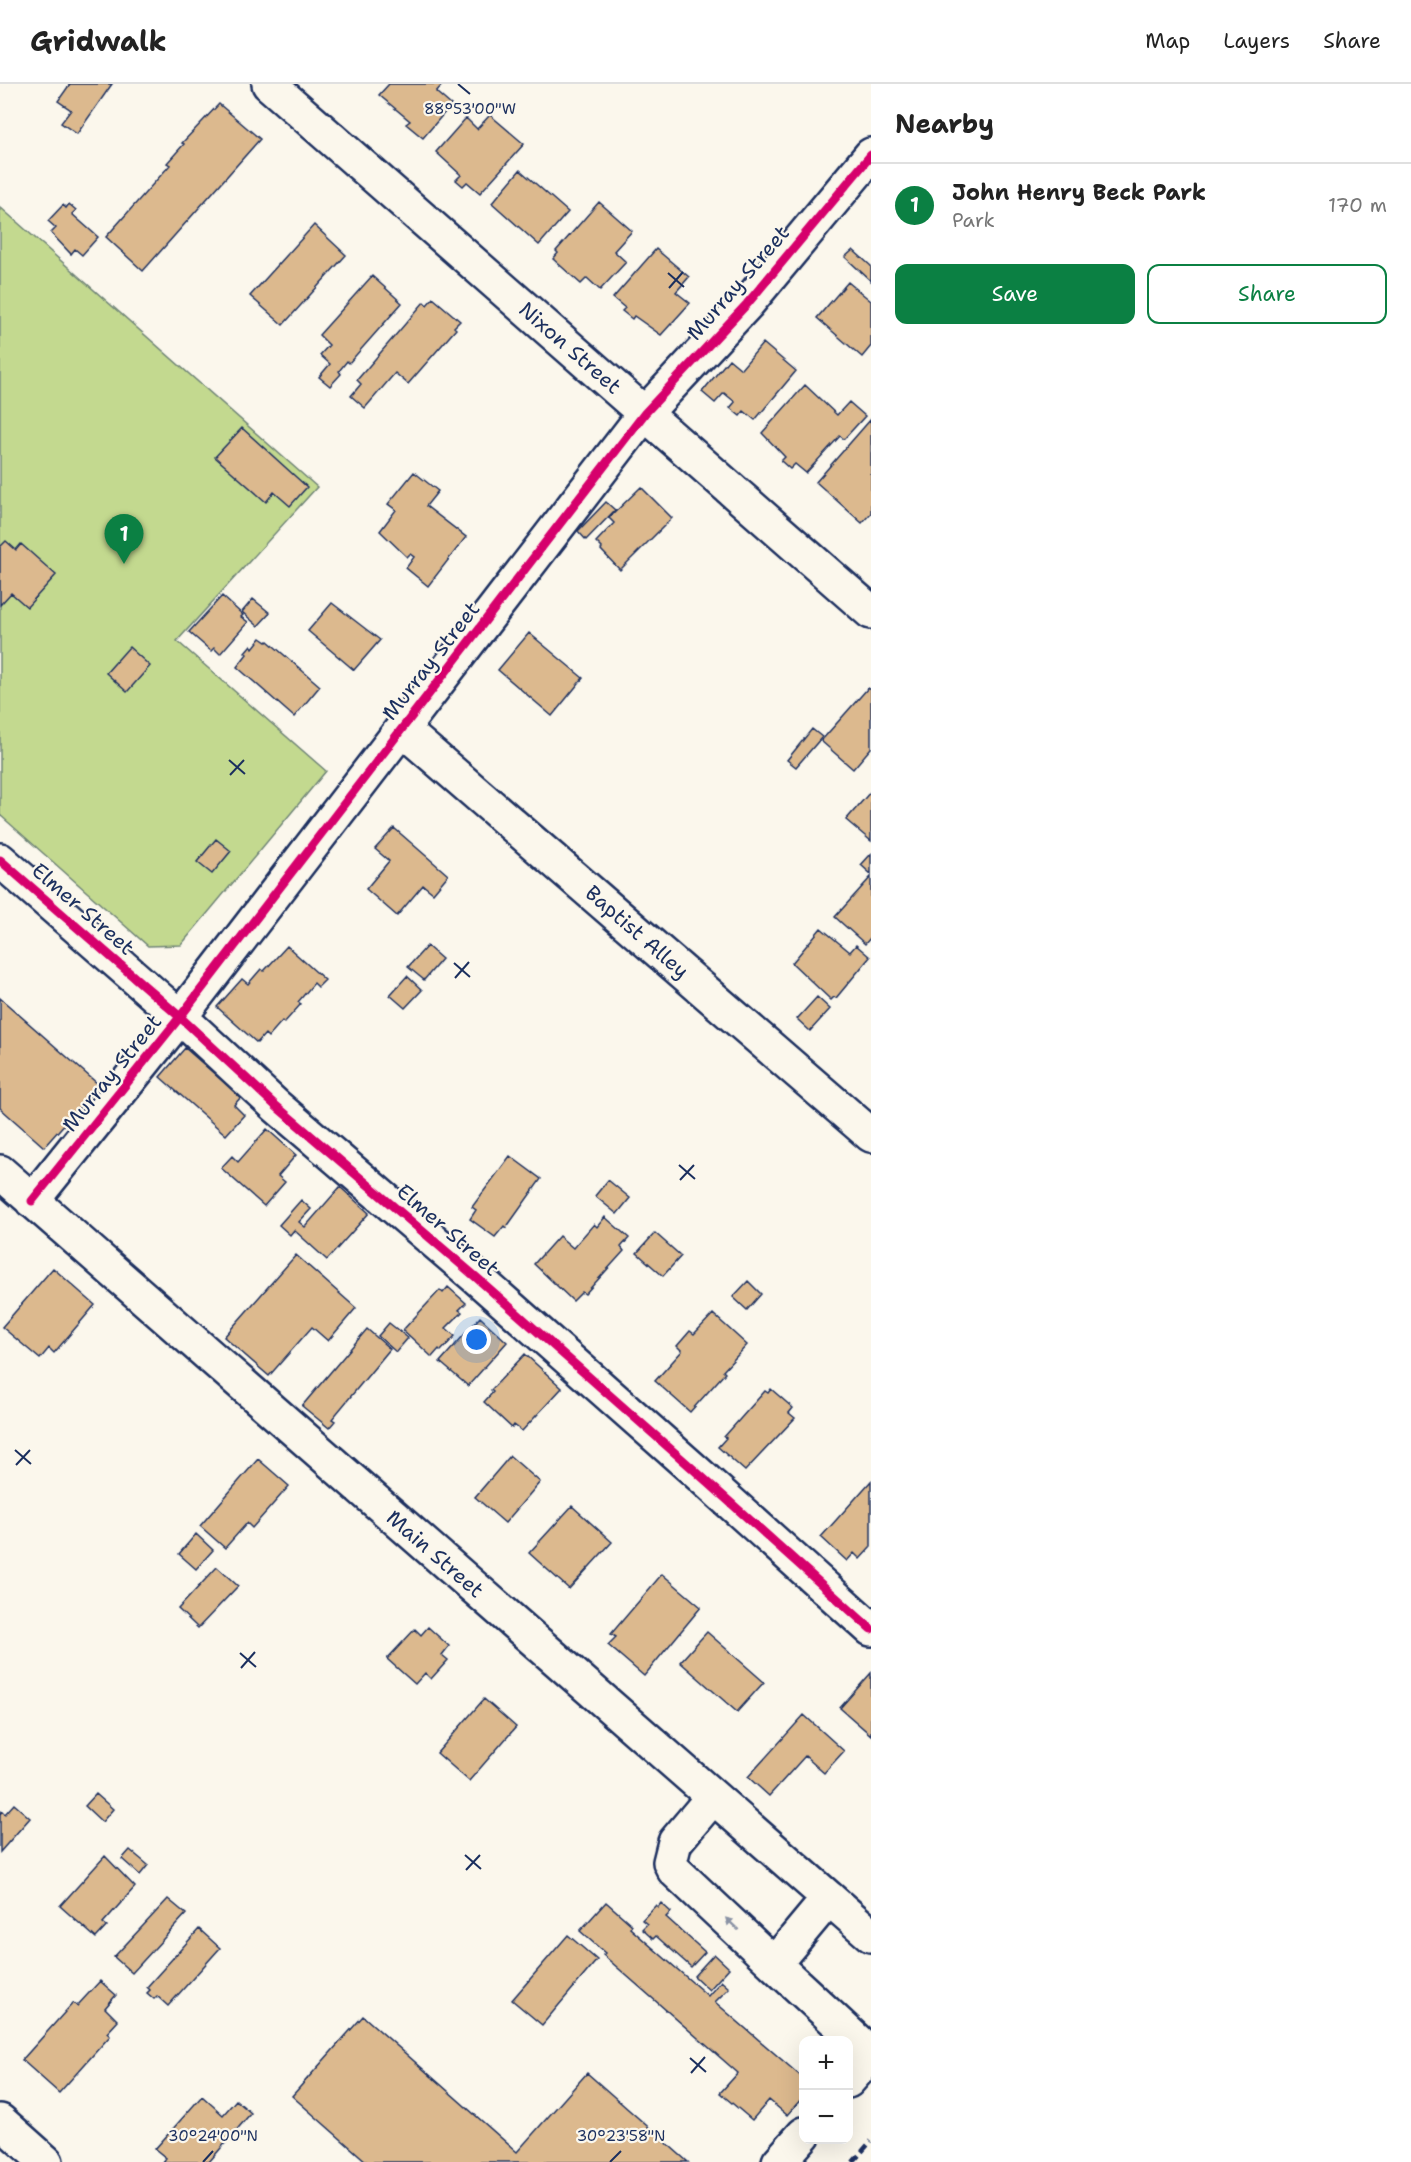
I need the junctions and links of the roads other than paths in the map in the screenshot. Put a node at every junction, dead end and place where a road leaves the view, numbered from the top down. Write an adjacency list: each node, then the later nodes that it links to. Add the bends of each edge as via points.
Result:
1 (269, 84): 3 (street, Nixon Street)
2 (871, 155): 3 (street, Murray Street, via 747,304)
3 (645, 413): 4 (street, Nixon Street); 5 (street, Murray Street)
4 (871, 612)
5 (402, 729): 7 (street, Murray Street); 8 (street, Baptist Alley)
6 (0, 860): 7 (street, Elmer Street)
7 (180, 1017): 10 (street, Murray Street); 11 (street, Elmer Street)
8 (871, 1135)
9 (0, 1172): 10 (street, Main Street)
10 (32, 1200): 12 (street, Main Street)
11 (871, 1629)
12 (713, 1797): 13 (street, Main Street); 15 (street, one-way to 12, via 670,1862 675,1842)
13 (829, 1898): 14 (street, Main Street); 15 (street)
14 (871, 1935)
15 (774, 1964): 16 (street)
16 (871, 2055): 17 (street)
17 (853, 2076)
18 (0, 2121): 20 (street)
19 (799, 2140): 21 (street)
20 (46, 2162)
21 (779, 2162)

